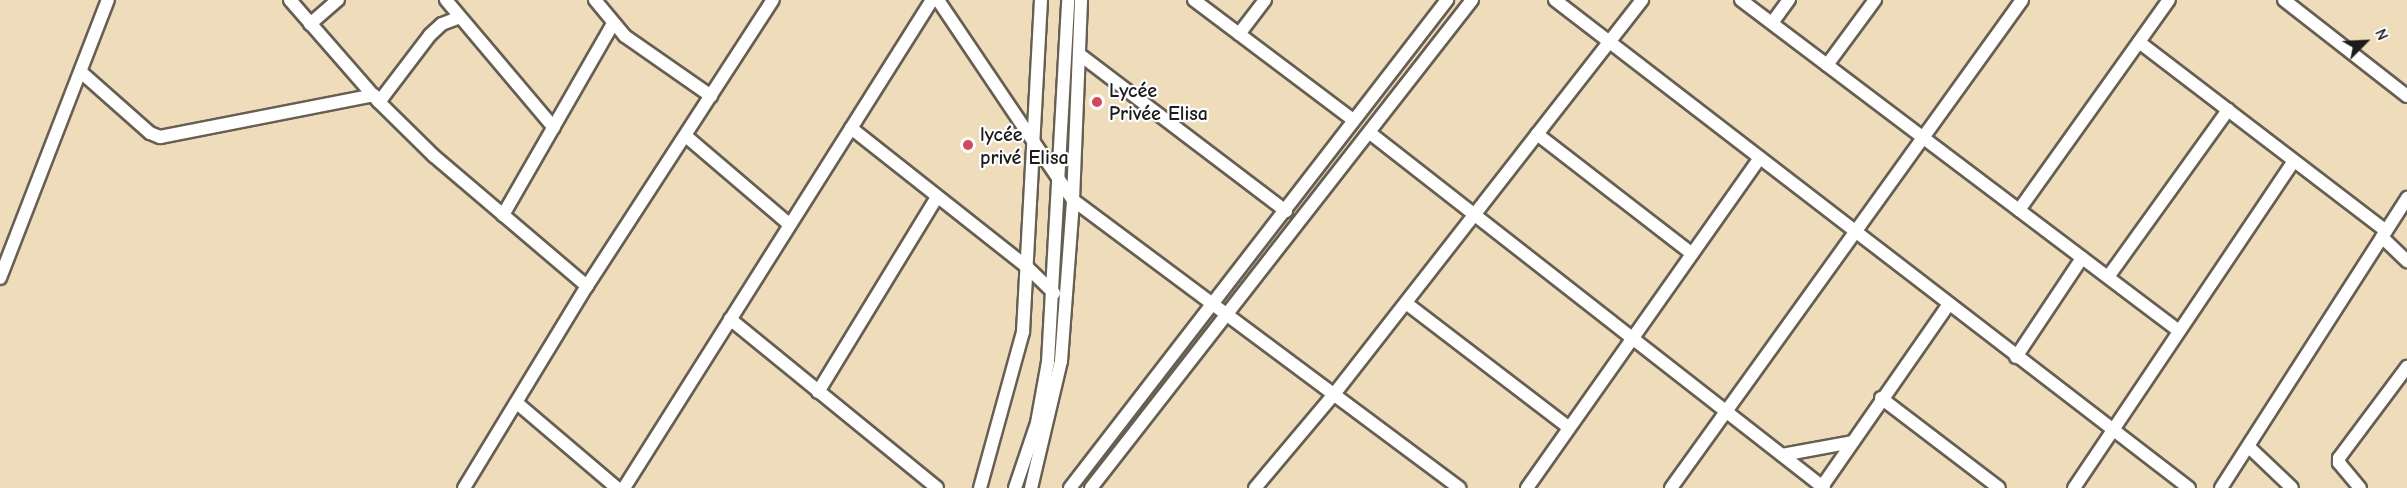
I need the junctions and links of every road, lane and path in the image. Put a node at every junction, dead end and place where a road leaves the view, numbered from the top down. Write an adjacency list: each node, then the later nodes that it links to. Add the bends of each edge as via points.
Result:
1 (108, 0): 33 (street)
2 (290, 0): 26 (street)
3 (338, 0): 26 (street)
4 (446, 0): 24 (street)
5 (595, 0): 27 (street)
6 (773, 0): 34 (street)
7 (932, 0): 40 (street)
8 (938, 0): 45 (street)
9 (1041, 0): 45 (street)
10 (1068, 0): 48 (street)
11 (1081, 0): 31 (street)
12 (1194, 0): 28 (street)
13 (1265, 0): 28 (street)
14 (1447, 0): 38 (street)
15 (1472, 0): 41 (street)
16 (1555, 0): 30 (street)
17 (1642, 0): 30 (street)
18 (1741, 0): 25 (street)
19 (1789, 0): 25 (street)
20 (1875, 0): 32 (street)
21 (2022, 0): 43 (street)
22 (2169, 0): 29 (street)
23 (2284, 0): 35 (street)
24 (460, 17): 36 (street, via 442,24 430,35); 39 (street)
25 (1772, 23): 32 (street)
26 (310, 24): 36 (street)
27 (614, 24): 34 (street, via 650,56); 39 (street)
28 (1239, 34): 38 (street)
29 (2139, 42): 37 (street); 52 (street)
30 (1608, 43): 42 (street); 46 (street)
31 (1079, 54): 51 (street); 53 (street)
32 (1827, 65): 43 (street)
33 (81, 72): 36 (street, via 150,133 160,137); 64 (street)
34 (711, 96): 44 (street)
35 (2407, 96)
36 (377, 99): 54 (street, via 434,156)
37 (2228, 110): 47 (street); 63 (street)
38 (1353, 120): 53 (street)
39 (554, 128): 54 (street)
40 (851, 128): 49 (street); 56 (street)
41 (1370, 133): 55 (street); 70 (street)
42 (1537, 134): 55 (street); 59 (street)
43 (1922, 136): 52 (street); 57 (street)
44 (687, 137): 56 (street); 65 (street)
45 (1034, 140): 48 (street); 62 (street)
46 (1760, 158): 57 (street); 59 (street)
47 (2294, 161): 58 (street); 72 (street)
48 (1061, 186): 51 (street); 66 (street)
49 (937, 197): 62 (street); 76 (street)
50 (2407, 198): 58 (street)
51 (1073, 200): 68 (street); 94 (street, via 1061,361)
52 (2019, 210): 60 (street)
53 (1286, 212): 68 (street)
54 (504, 215): 65 (street)
55 (1474, 216): 67 (street); 73 (street)
56 (789, 225): 71 (street)
57 (1855, 232): 69 (street); 80 (street)
58 (2384, 234): 61 (street); 84 (street)
59 (1692, 254): 73 (street)
60 (2082, 258): 63 (street); 74 (street)
61 (2407, 261)
62 (1026, 266): 66 (street); 92 (street, via 1023,332)
63 (2108, 277): 72 (street)
64 (0, 278)
65 (588, 286): 79 (street)
66 (1054, 293): 93 (street, via 1037,423)
67 (1406, 303): 77 (street); 81 (street)
68 (1210, 304): 70 (street); 95 (street)
69 (1949, 304): 74 (street); 78 (street)
70 (1225, 315): 77 (street); 96 (street)
71 (730, 319): 76 (street); 90 (street)
72 (2180, 331): 82 (street)
73 (1631, 338): 80 (street); 81 (street)
74 (2016, 357): 82 (street)
75 (2407, 367): 105 (street, via 2339,458 2339,464)
76 (819, 392): 91 (street)
77 (1335, 393): 86 (street); 97 (street)
78 (1881, 398): 83 (street); 100 (street)
79 (517, 403): 88 (street); 89 (street)
80 (1727, 412): 85 (street); 99 (street)
81 (1568, 427): 98 (street)
82 (2113, 431): 101 (street); 102 (street)
83 (1852, 442): 85 (street); 87 (street)
84 (2249, 447): 103 (street); 104 (street)
85 (1782, 455): 87 (street)
86 (1260, 486)
87 (1822, 487)
88 (464, 488)
89 (617, 488)
90 (624, 488)
91 (937, 488)
92 (980, 488)
93 (1016, 488)
94 (1031, 488)
95 (1070, 488)
96 (1091, 488)
97 (1459, 488)
98 (1527, 488)
99 (1671, 488)
100 (1999, 488)
101 (2074, 488)
102 (2188, 488)
103 (2221, 488)
104 (2292, 488)
105 (2360, 488)

